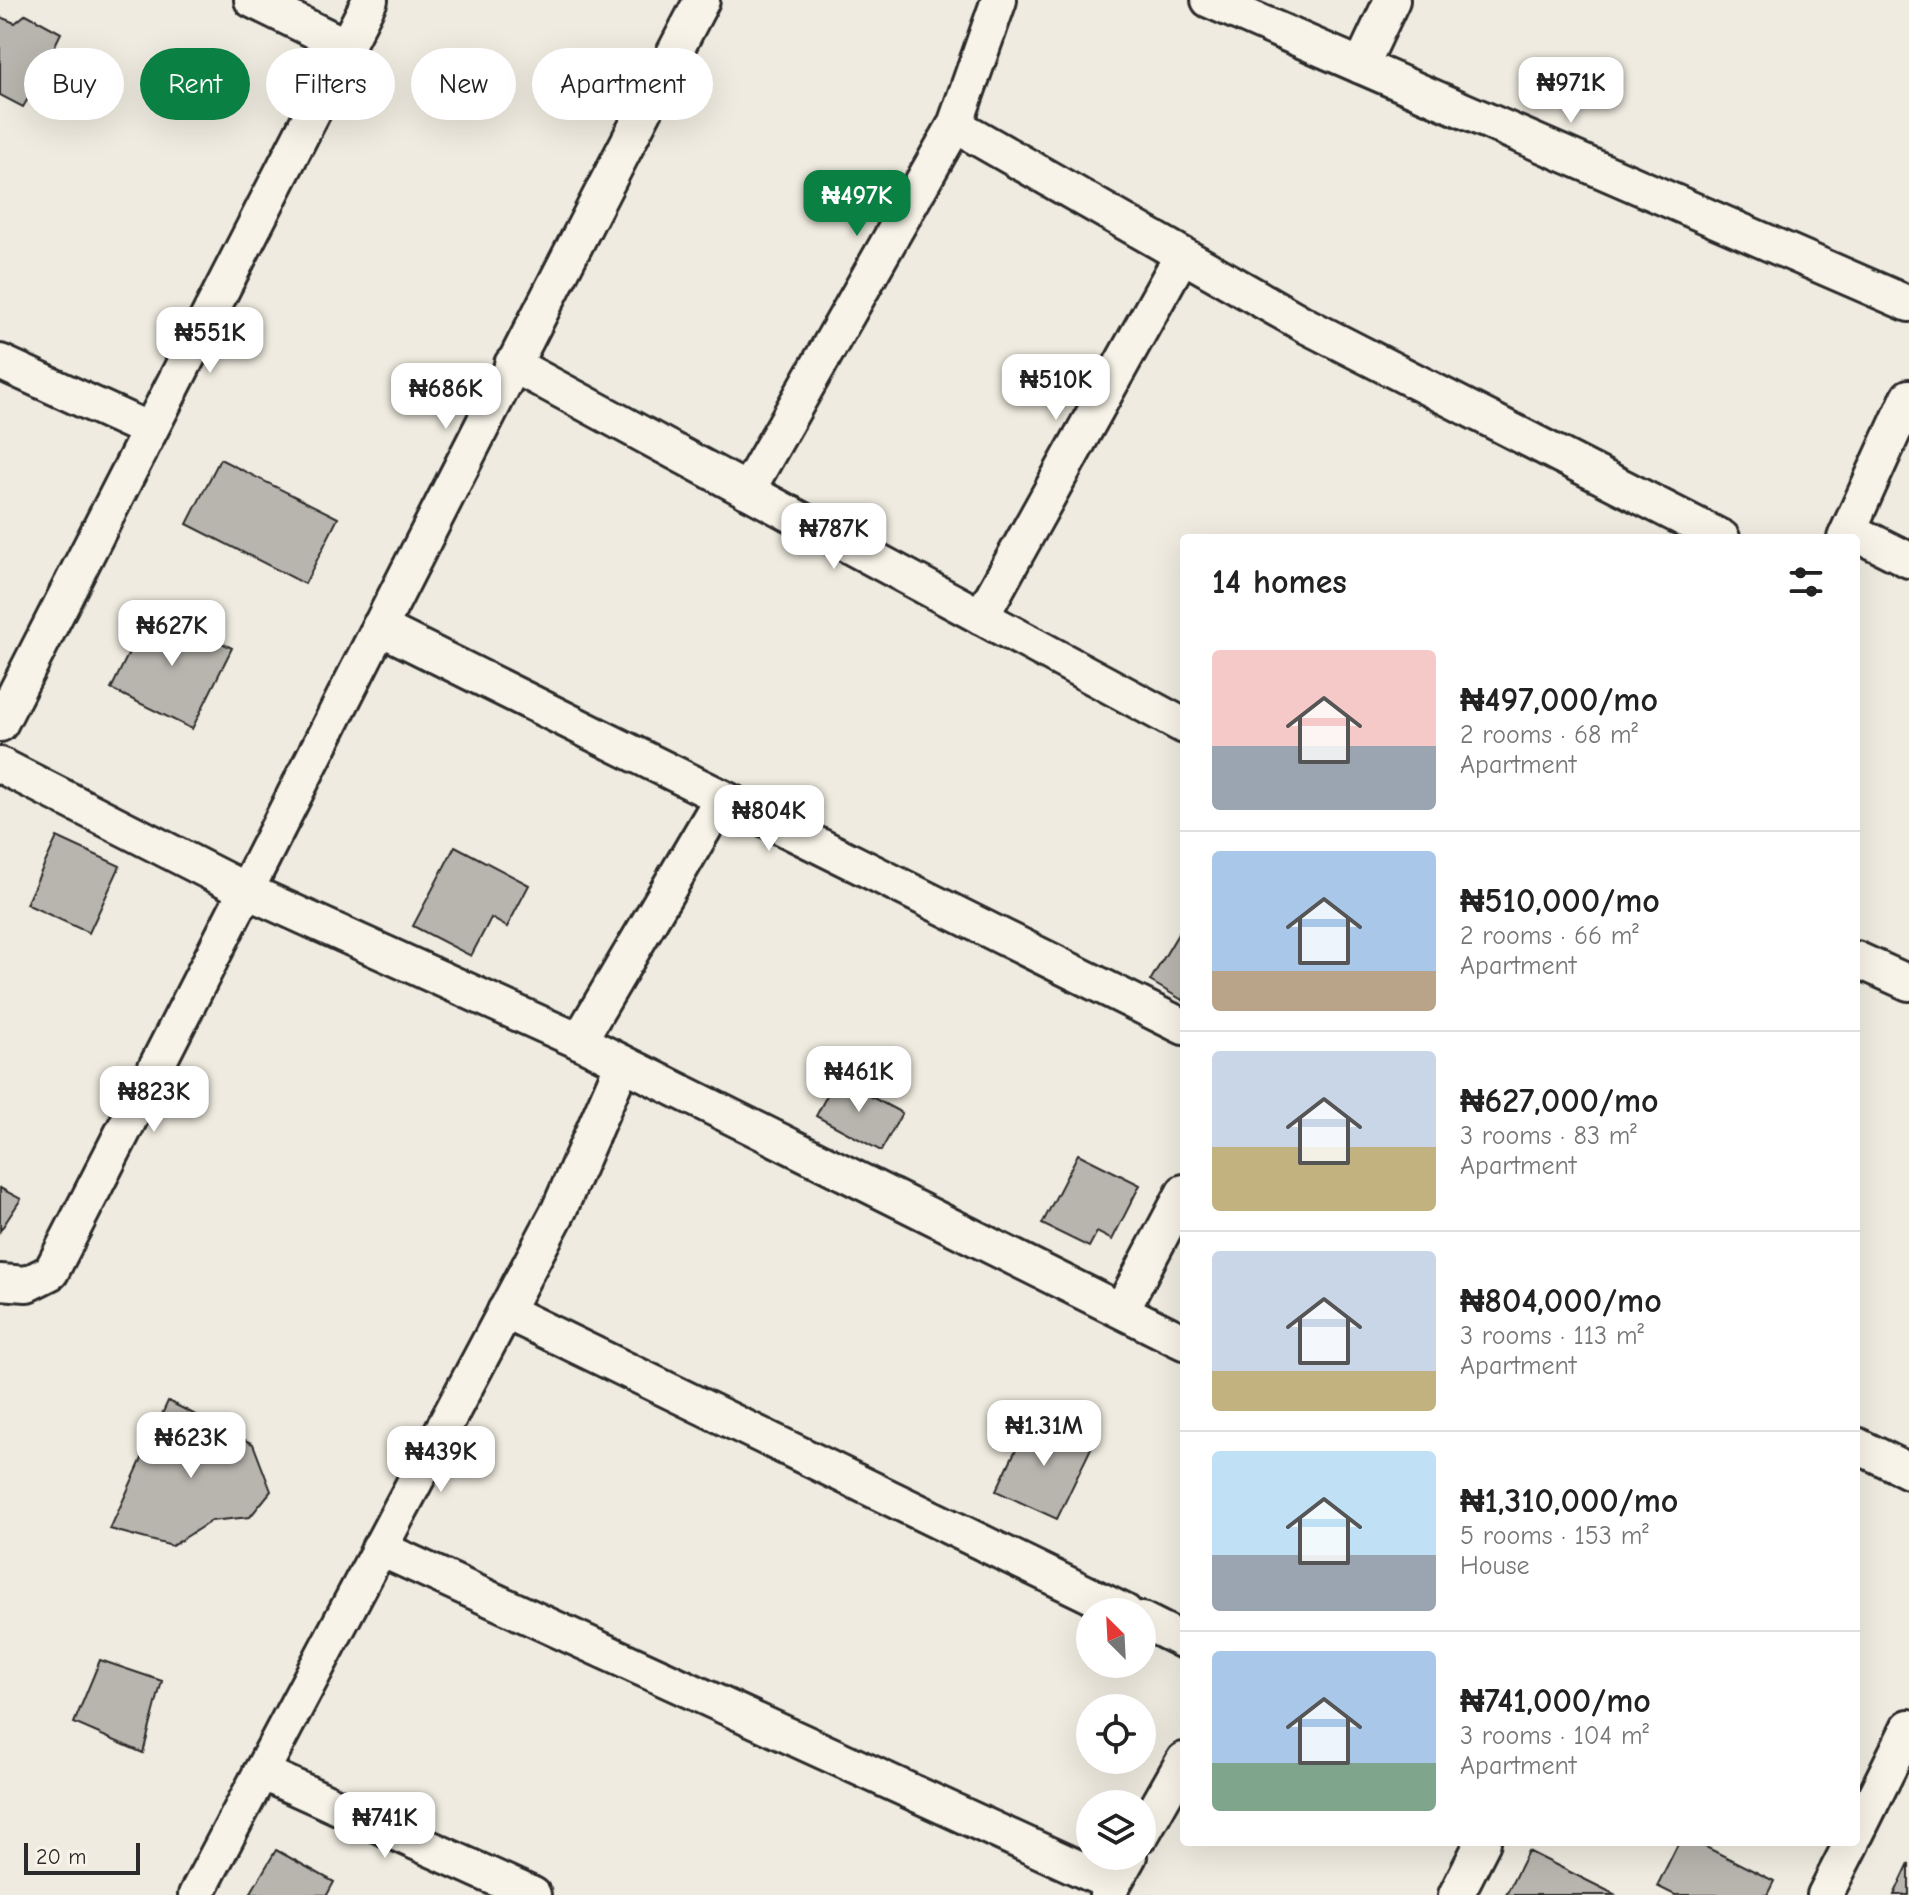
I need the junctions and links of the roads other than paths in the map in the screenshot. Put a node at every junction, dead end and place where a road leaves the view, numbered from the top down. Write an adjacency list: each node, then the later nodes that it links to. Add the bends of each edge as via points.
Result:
1 (252, 0): 7 (street)
2 (370, 0): 7 (street)
3 (702, 0): 13 (street)
4 (999, 0): 9 (street)
5 (1209, 0): 8 (street)
6 (1392, 0): 8 (street)
7 (346, 46): 15 (street)
8 (1361, 66): 11 (street)
9 (955, 125): 10 (street); 16 (street)
10 (1182, 255): 17 (street, via 1307,326); 21 (street)
11 (1909, 304)
12 (0, 362): 15 (street)
13 (512, 364): 16 (street); 22 (street)
14 (1909, 397): 18 (street)
15 (149, 430): 23 (street)
16 (747, 491): 21 (street)
17 (1714, 534)
18 (1847, 534)
19 (1860, 539): 20 (street)
20 (1909, 560)
21 (981, 617): 24 (street)
22 (379, 627): 26 (street); 27 (street)
23 (0, 724)
24 (1180, 724)
25 (0, 765): 27 (street)
26 (722, 798): 30 (street); 31 (street)
27 (247, 891): 31 (street); 34 (street, via 51,1272 27,1284)
28 (1860, 961): 29 (street)
29 (1909, 983)
30 (1180, 1025)
31 (579, 1041): 32 (street)
32 (623, 1063): 35 (street); 36 (street, via 559,1210)
33 (1180, 1200): 35 (street)
34 (0, 1282)
35 (1122, 1309): 37 (street)
36 (505, 1311): 40 (street); 41 (street)
37 (1180, 1340)
38 (1860, 1447): 39 (street)
39 (1909, 1471)
40 (379, 1548): 46 (street); 51 (street)
41 (1096, 1598)
42 (1156, 1627): 43 (street)
43 (1180, 1639)
44 (1909, 1727): 48 (street)
45 (1180, 1767): 47 (street)
46 (261, 1772): 52 (street); 53 (street)
47 (1156, 1809)
48 (1860, 1826)
49 (1481, 1846): 54 (street)
50 (1850, 1846): 55 (street)
51 (1117, 1878)
52 (196, 1895)
53 (533, 1895)
54 (1456, 1895)
55 (1825, 1895)

